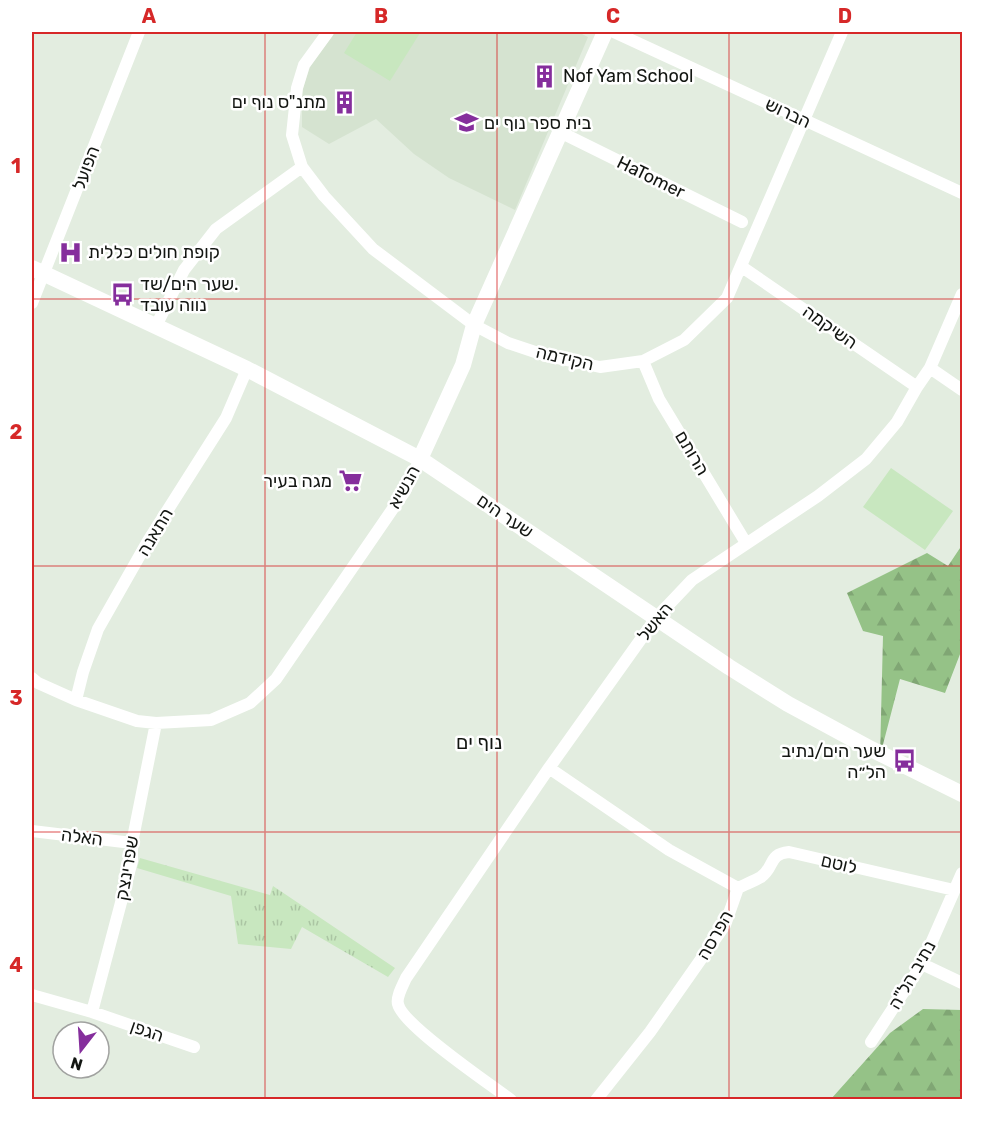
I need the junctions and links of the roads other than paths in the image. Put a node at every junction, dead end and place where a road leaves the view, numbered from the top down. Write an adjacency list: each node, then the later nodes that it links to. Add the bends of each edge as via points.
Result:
1 (139, 32): 12 (street, הפועל, via 85,172)
2 (328, 32): 8 (street, הקידמה, via 304,65 297,88 292,135)
3 (605, 32): 7 (street, הנשיא)
4 (614, 32): 6 (street, הברוש)
5 (842, 32): 6 (street, הקידמה)
6 (803, 121): 9 (street, הברוש); 11 (street, הקידמה)
7 (560, 132): 10 (street, HaTomer); 15 (street, הנשיא)
8 (302, 166): 15 (street, הקידמה, via 373,249); 16 (street, via 216,229 184,270)
9 (963, 193)
10 (742, 222)
11 (742, 267): 17 (street, הקידמה, via 727,298 684,340); 20 (street, השיקמה)
12 (38, 271): 14 (street, הפועל); 16 (street, שער הים)
13 (963, 294): 18 (street, האשל)
14 (32, 303)
15 (474, 325): 17 (street, הקידמה, via 508,343 600,367); 22 (street, הנשיא, via 464,365)
16 (156, 326): 19 (street, שער הים)
17 (643, 360): 23 (street, הרותם, via 659,399)
18 (930, 368): 20 (street, האשל); 21 (street)
19 (247, 369): 22 (street, שער הים); 26 (street, התאנה, via 226,418 98,629)
20 (917, 387): 23 (street, האשל, via 897,422 866,459)
21 (963, 390)
22 (420, 459): 24 (street, שער הים); 27 (street, הנשיא, via 405,490 276,679 250,703 211,720)
23 (746, 543): 24 (street, האשל, via 692,580)
24 (656, 618): 28 (street, האשל); 29 (street, שער הים, via 788,704)
25 (32, 678): 26 (street, הנשיא)
26 (76, 700): 27 (street, הנשיא, via 137,721)
27 (156, 723): 31 (street, שפרינצק)
28 (549, 768): 33 (street, הפרסה, via 669,850); 41 (street, האשל, via 406,978 397,1002 414,1027)
29 (963, 794)
30 (32, 831): 31 (street, האלה)
31 (132, 843): 38 (street, שפרינצק, via 132,861)
32 (963, 873): 34 (street, נתיב הל"ה)
33 (738, 888): 34 (street, לוטם, via 762,876 775,856 789,852); 42 (street, הפרסה, via 732,910 718,934 650,1032)
34 (954, 890): 35 (street, נתיב הל"ה)
35 (922, 964): 36 (street); 39 (street, נתיב הל"ה)
36 (963, 983)
37 (32, 995): 38 (street, הגפן)
38 (92, 1012): 40 (street, הגפן)
39 (871, 1042)
40 (194, 1047)
41 (511, 1100)
42 (596, 1100)

